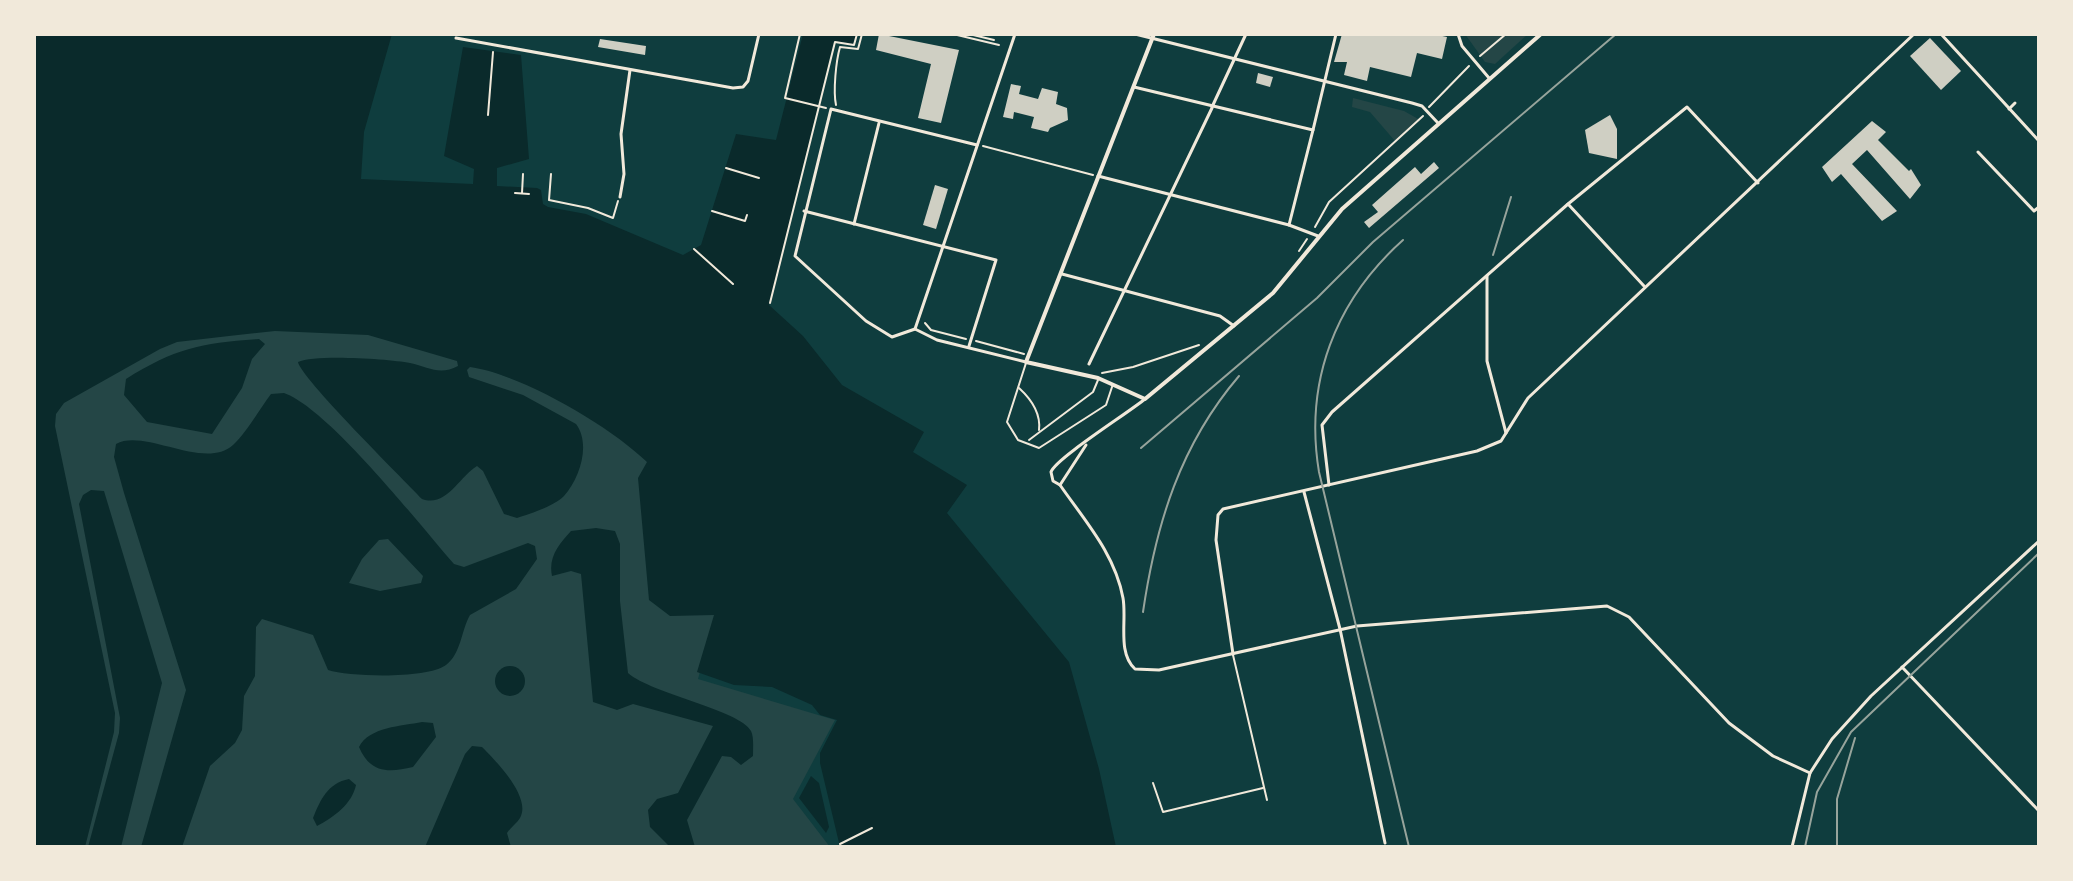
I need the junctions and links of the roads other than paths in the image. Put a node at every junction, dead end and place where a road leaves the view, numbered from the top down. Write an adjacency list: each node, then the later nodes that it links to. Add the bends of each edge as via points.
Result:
1 (759, 34): 13 (street, via 743,87)
2 (1015, 34): 24 (street)
3 (1135, 34): 10 (street)
4 (1246, 34): 12 (street)
5 (1336, 34): 15 (street)
6 (1458, 34): 14 (street)
7 (1541, 34): 14 (street)
8 (1914, 34): 27 (street)
9 (1941, 34): 19 (street)
10 (1153, 36): 12 (street); 16 (street)
11 (456, 38): 13 (street)
12 (1234, 58): 15 (street); 18 (street)
13 (630, 70): 29 (street)
14 (1489, 78): 21 (street)
15 (1325, 81): 21 (street, via 1412,103); 22 (street)
16 (1134, 87): 18 (street); 26 (street)
17 (2015, 103): 19 (street)
18 (1212, 108): 22 (street); 28 (street)
19 (2009, 109): 23 (street)
20 (880, 121): 24 (street); 32 (street, via 833,109); 33 (street)
21 (1438, 123): 35 (street)
22 (1313, 130): 34 (street)
23 (2039, 141)
24 (977, 145): 36 (street)
25 (1978, 152): 31 (street, via 2034,211)
26 (1098, 176): 28 (street); 37 (street)
27 (1758, 183): 30 (street, via 1687,107); 39 (street)
28 (1172, 196): 34 (street); 40 (street)
29 (620, 197)
30 (1568, 204): 38 (street); 39 (street)
31 (2039, 207)
32 (804, 211): 33 (street); 42 (street, via 795,256 800,264 880,331 892,337)
33 (854, 224): 36 (street)
34 (1289, 225): 35 (street)
35 (1318, 236): 41 (street, via 1273,293)
36 (943, 246): 42 (street); 43 (street, via 996,260)
37 (1060, 274): 40 (street); 44 (street)
38 (1487, 276): 51 (street, via 1487,361); 55 (street, via 1322,425)
39 (1646, 287): 51 (street, via 1528,398)
40 (1125, 289): 41 (street, via 1220,316); 45 (street)
41 (1234, 326): 49 (street)
42 (915, 329): 43 (street)
43 (968, 347): 44 (street)
44 (1026, 362): 46 (street); 48 (lane)
45 (1089, 364)
46 (1098, 375): 47 (street); 50 (lane, via 1093,392)
47 (1113, 384): 49 (street); 52 (lane, via 1106,405 1047,446)
48 (1018, 387): 50 (lane, via 1031,399); 52 (lane, via 1007,422 1018,440)
49 (1145, 399): 53 (street)
50 (1039, 431): 52 (lane)
51 (1506, 433): 55 (street, via 1501,441 1477,451)
52 (1028, 441)
53 (1087, 444): 54 (street); 54 (street, via 1054,464 1052,477)
54 (1060, 485): 59 (street, via 1108,552 1123,595 1126,655 1135,669 1147,672)
55 (1329, 486): 56 (street)
56 (1304, 492): 58 (street); 59 (street, via 1223,509 1216,521)
57 (2039, 542): 60 (street)
58 (1340, 629): 59 (street); 61 (street, via 1617,608 1729,723 1773,756); 66 (street)
59 (1233, 654): 63 (lane)
60 (1902, 667): 61 (street, via 1843,725); 65 (street)
61 (1810, 773): 67 (street)
62 (1153, 783): 63 (lane, via 1163,812)
63 (1264, 788): 64 (lane)
64 (1267, 800)
65 (2039, 811)
66 (1385, 843)
67 (1792, 847)

